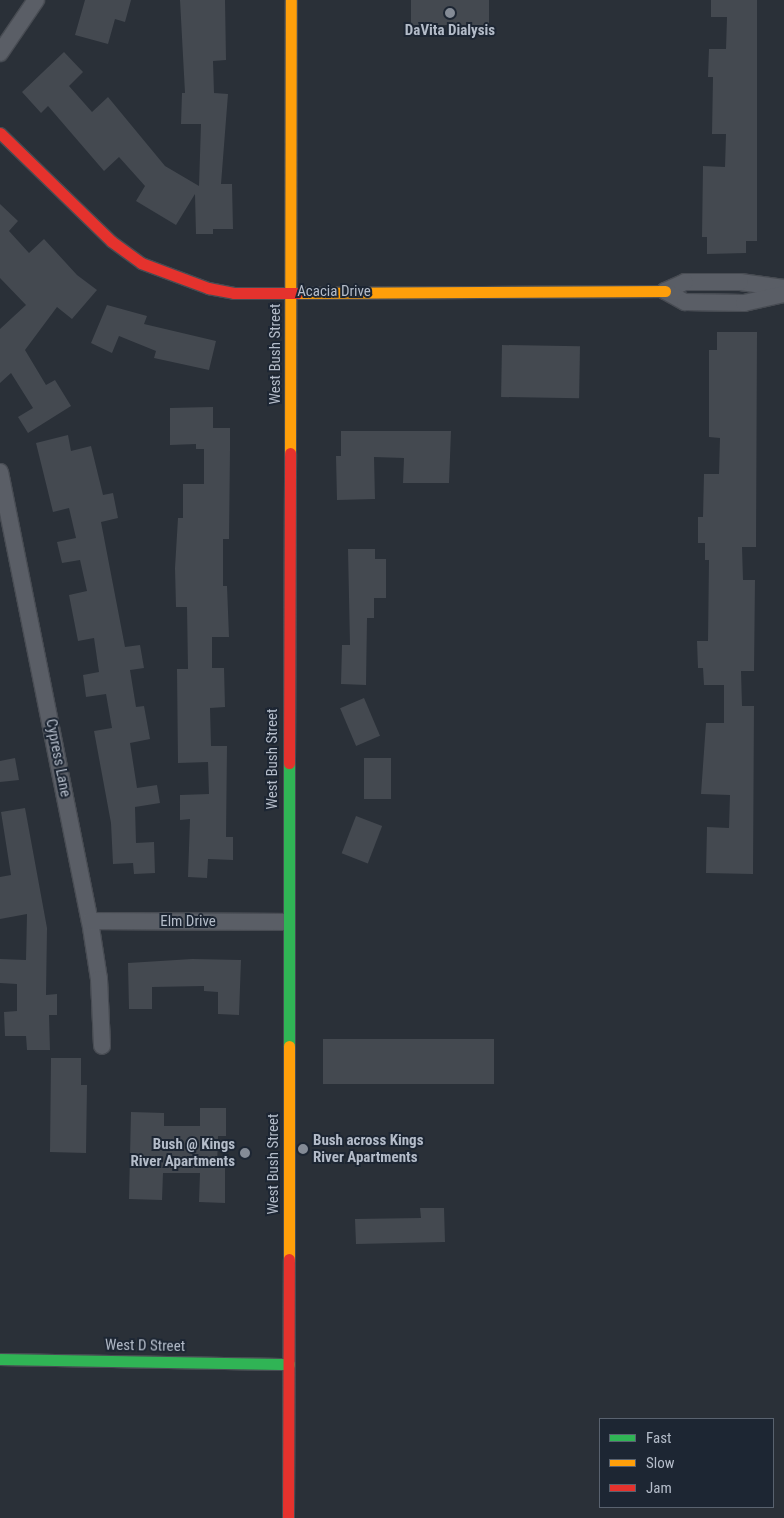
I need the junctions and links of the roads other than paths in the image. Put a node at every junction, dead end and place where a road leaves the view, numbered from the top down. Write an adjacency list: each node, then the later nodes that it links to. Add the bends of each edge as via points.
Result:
1 (36, 0): 3 (street)
2 (291, 0): 7 (main road, West Bush Street)
3 (0, 52)
4 (0, 133): 7 (main road, Acacia Drive, via 111,241 141,263 208,288 234,293)
5 (784, 288): 6 (street, Acacia Drive, via 740,282 685,282)
6 (665, 290): 7 (main road, Acacia Drive); 8 (street, Acacia Drive, via 685,302 744,302)
7 (291, 292): 11 (main road, West Bush Street)
8 (784, 294)
9 (0, 472): 10 (street, Cypress Lane)
10 (90, 921): 11 (street, Elm Drive); 12 (street, Cypress Lane, via 99,979)
11 (287, 922): 14 (main road, West Bush Street)
12 (102, 1046)
13 (0, 1359): 14 (main road, West D Street)
14 (289, 1364): 15 (main road, West Bush Street)
15 (288, 1518)

